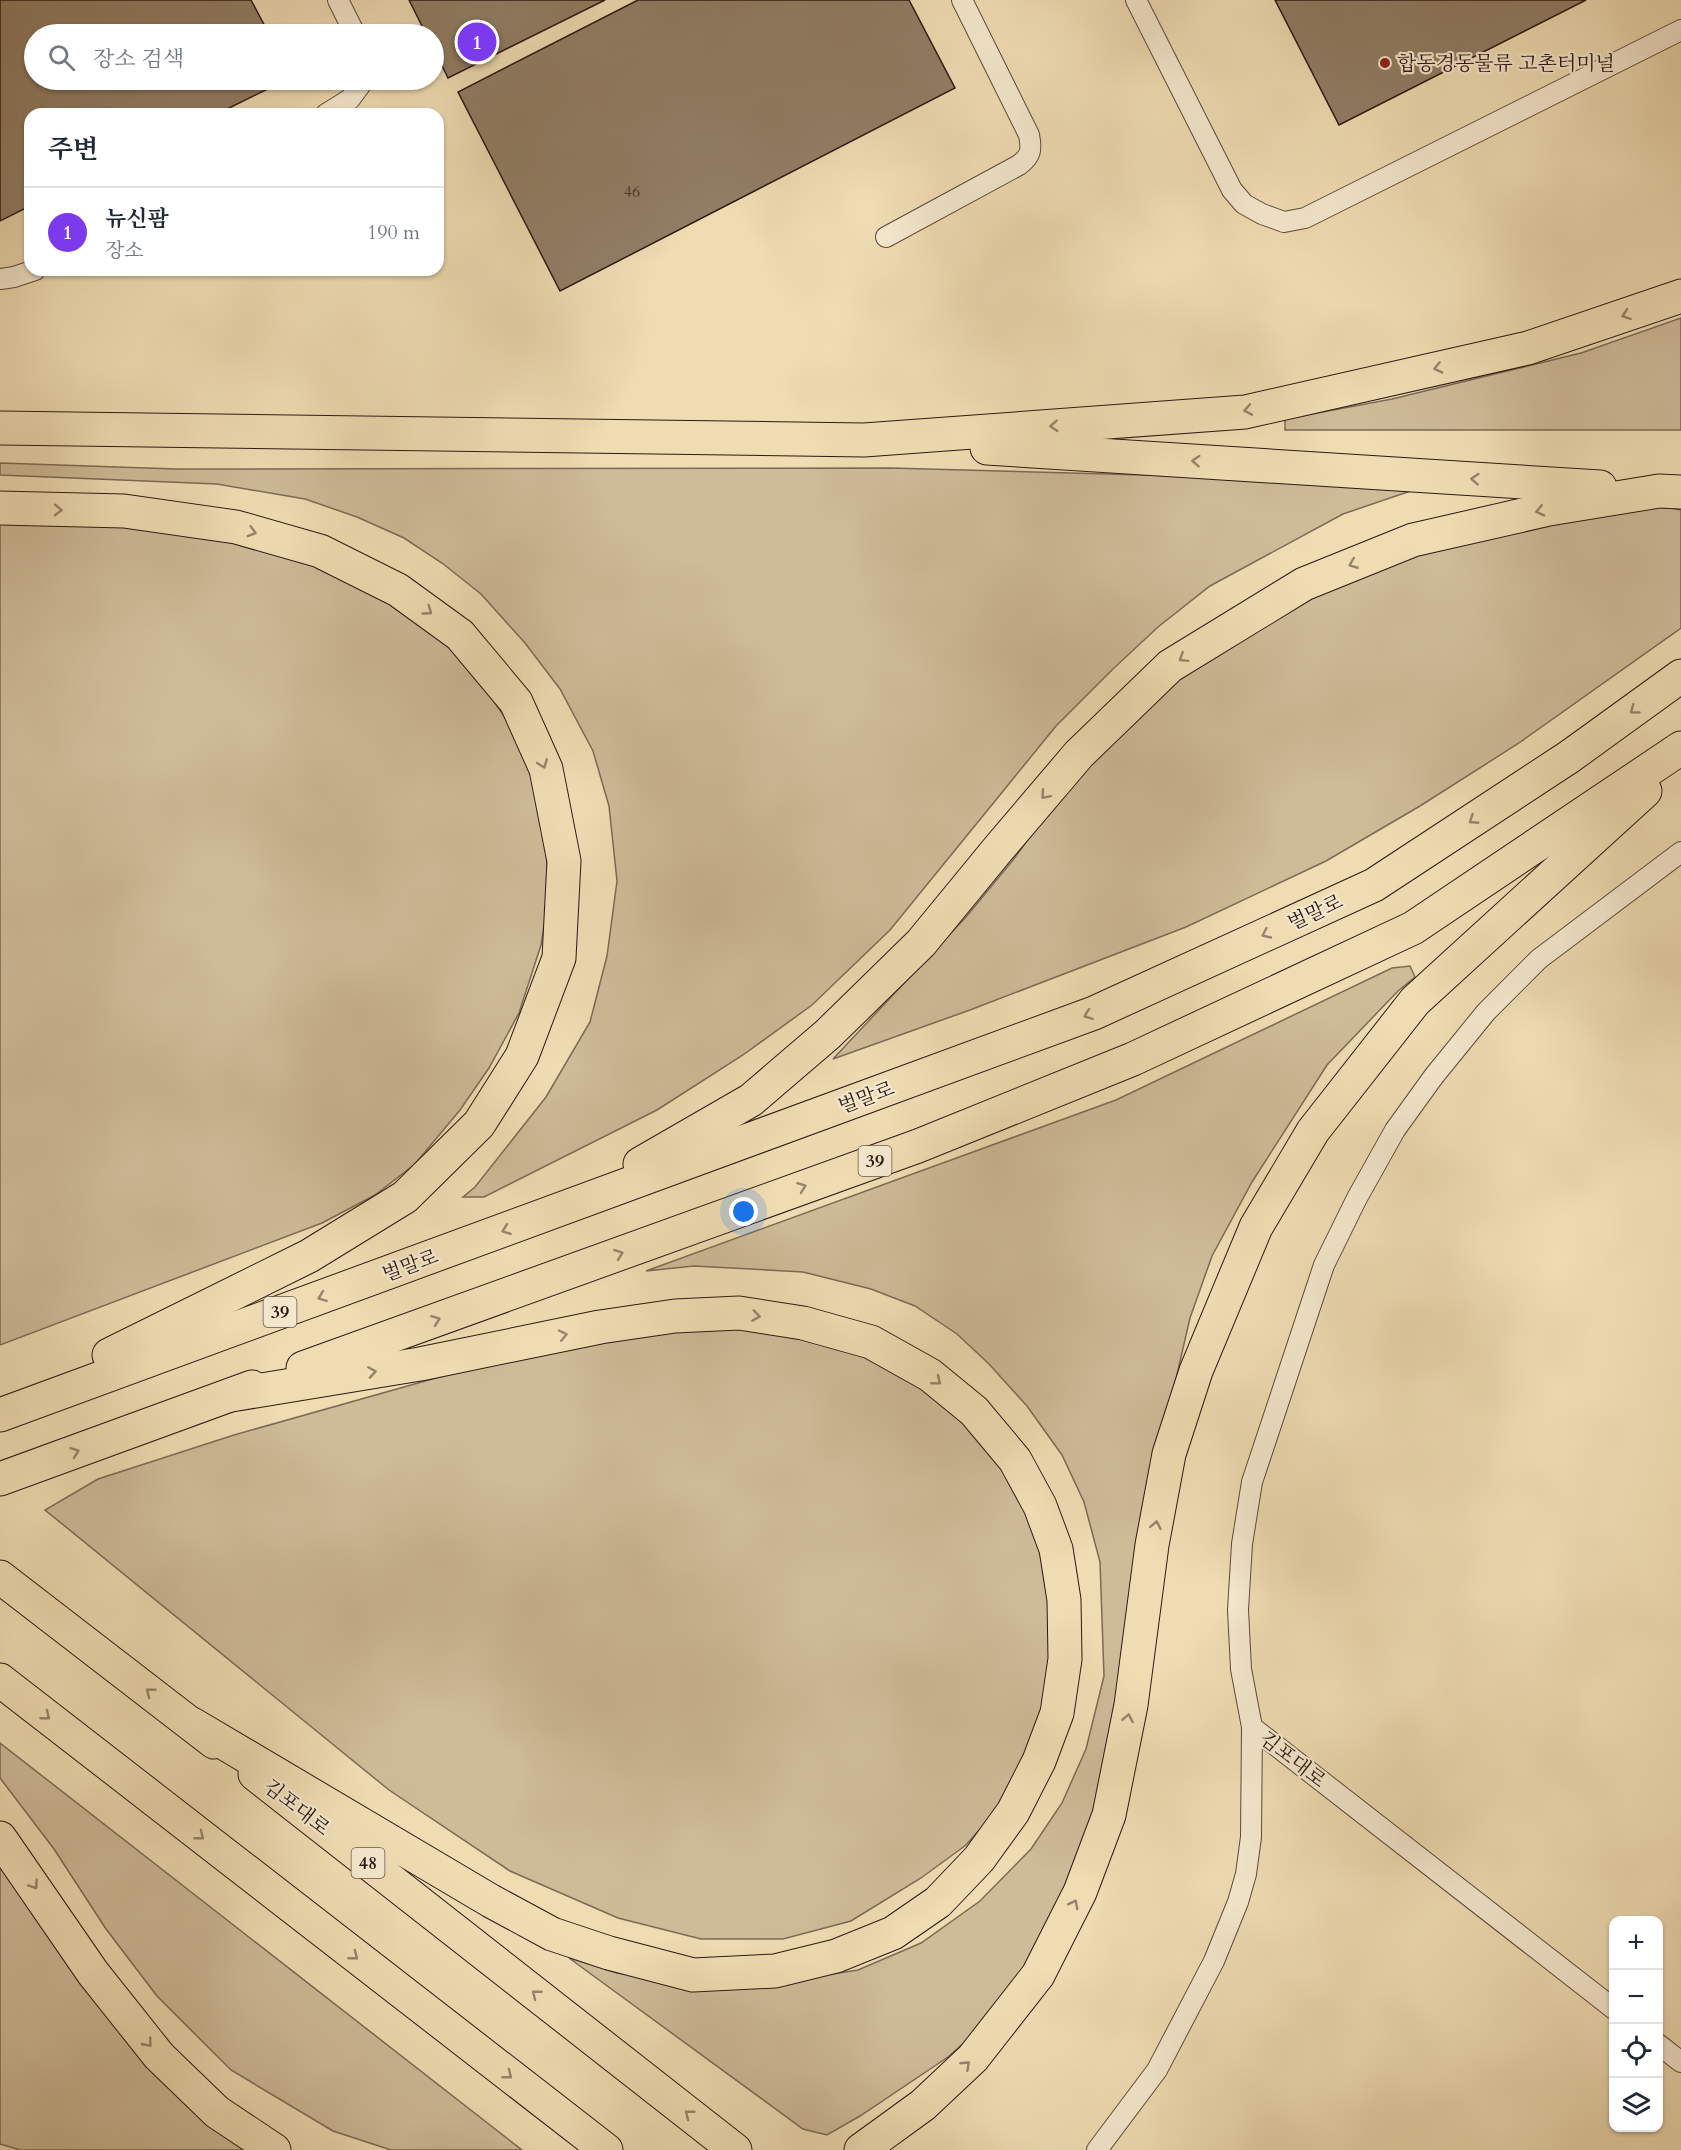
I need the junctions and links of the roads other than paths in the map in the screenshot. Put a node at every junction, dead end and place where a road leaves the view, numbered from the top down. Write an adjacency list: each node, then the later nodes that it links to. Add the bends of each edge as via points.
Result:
1 (338, 0): 4 (lane)
2 (962, 0): 8 (lane, via 1029,135 1032,149 1018,165)
3 (1136, 0): 5 (lane, via 1232,190 1244,204 1284,222 1305,218)
4 (351, 24)
5 (1681, 30)
6 (357, 90): 7 (lane)
7 (336, 108)
8 (886, 237)
9 (24, 274): 10 (lane)
10 (0, 279)
11 (1681, 296): 13 (main road, one-way to 13, via 1528,348 1245,412)
12 (0, 428): 13 (main road)
13 (864, 440): 14 (main road, one-way to 13)
14 (1670, 491): 20 (main road, one-way to 20, via 1550,509 1413,540 1304,584 1170,666 1079,754 921,943 828,1034 751,1100)
15 (0, 508): 22 (main road, one-way to 22, via 123,511 236,527 320,551 398,590 460,635 516,702 546,769 564,861 559,958 522,1056 478,1124 405,1197 309,1256)
16 (1681, 676): 20 (main road, 벌말로, one-way to 20, via 1569,757 1374,885 1094,1013)
17 (1681, 748): 21 (main road, 39, one-way to 17, via 918,1146 1132,1059 1413,928)
18 (1681, 759): 36 (main road, one-way to 18, via 923,2105 973,2058 1038,1975 1080,1892 1109,1815 1131,1705 1152,1545 1169,1454 1196,1371 1256,1227 1314,1131 1415,1001)
19 (1681, 852): 28 (lane, via 1539,959 1486,1012 1395,1130 1324,1265 1252,1482 1242,1544 1238,1610 1241,1669)
20 (560, 1210): 23 (main road, 벌말로 / 39, one-way to 23)
21 (231, 1395): 24 (main road, 39, one-way to 21); 27 (main road, one-way to 27, via 675,1316 739,1313 803,1323 871,1342 930,1375 974,1411 1015,1460 1040,1506 1056,1549 1064,1600 1065,1659 1057,1713 1039,1761 1013,1812 979,1859 938,1902 893,1933 836,1956 775,1971 693,1975 552,1934)
22 (0, 1410)
23 (0, 1415)
24 (10, 1475)
25 (0, 1577): 27 (main road, 김포대로 / 48, one-way to 25)
26 (0, 1680): 34 (main road, one-way to 34)
27 (192, 1724): 35 (main road, 김포대로 / 48, one-way to 27)
28 (1252, 1727): 30 (lane, 김포대로); 37 (lane, 김포대로, via 1251,1837 1238,1902 1214,1961 1157,2070)
29 (0, 1838): 33 (main road, one-way to 33, via 93,1973 159,2056 217,2112)
30 (1609, 2005)
31 (1663, 2047): 32 (lane)
32 (1681, 2062)
33 (274, 2150)
34 (606, 2150)
35 (735, 2150)
36 (861, 2150)
37 (1097, 2150)

